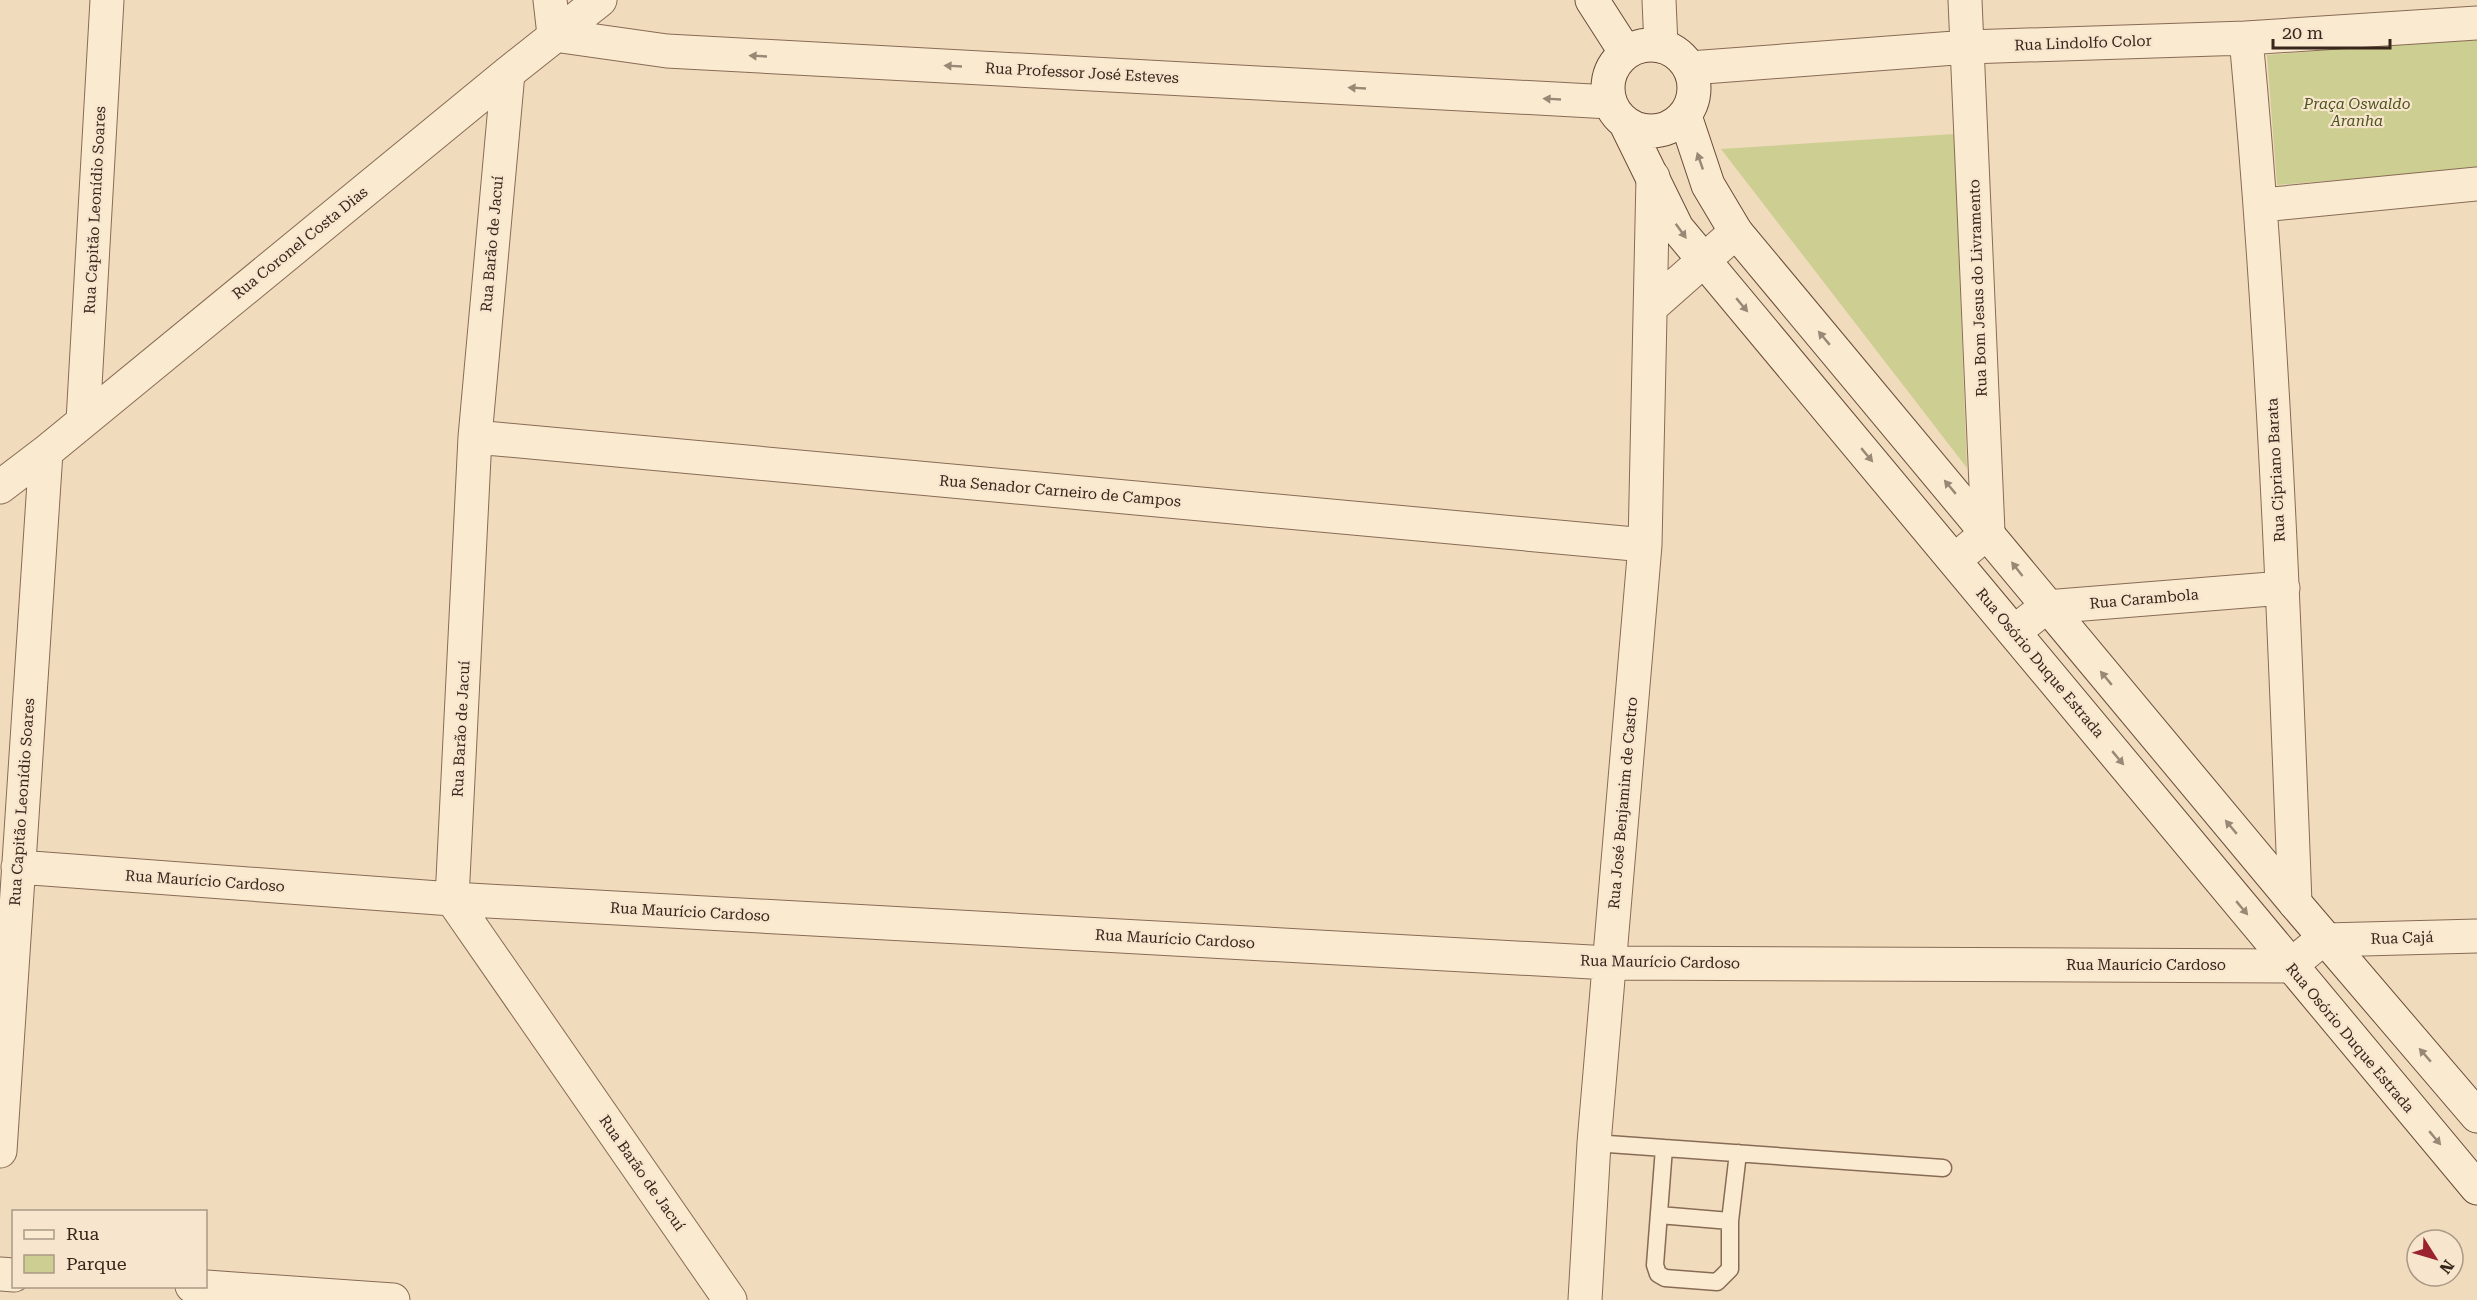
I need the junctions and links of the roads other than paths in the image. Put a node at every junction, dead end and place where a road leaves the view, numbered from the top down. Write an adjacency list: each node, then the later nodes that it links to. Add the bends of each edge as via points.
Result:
1 (106, 0): 23 (street, Rua Capitão Leonídio Soares)
2 (550, 0): 8 (street)
3 (600, 0): 8 (street, Rua Coronel Costa Dias)
4 (1592, 0): 12 (street)
5 (1659, 0): 10 (street)
6 (1965, 0): 11 (street, Rua Bom Jesus do Livramento)
7 (2477, 23): 9 (street, Rua Lindolfo Color)
8 (554, 35): 14 (street, Rua Coronel Costa Dias); 15 (street, Rua Professor José Esteves, one-way to 8, via 668,51)
9 (2246, 38): 11 (street, Rua Lindolfo Color); 19 (street, Rua Cipriano Barata)
10 (1661, 46): 12 (street); 13 (street, via 1682,58)
11 (1968, 47): 13 (street, Rua Lindolfo Color); 27 (street, Rua Bom Jesus do Livramento)
12 (1626, 53): 15 (street, via 1612,70 1608,92)
13 (1690, 68): 16 (street, via 1695,93)
14 (508, 72): 23 (street, Rua Coronel Costa Dias); 24 (street, Rua Barão de Jacuí)
15 (1618, 113): 16 (street, via 1644,130 1663,130); 17 (street, Rua Osório Duque Estrada)
16 (1685, 116): 20 (street, one-way to 16, via 1708,185)
17 (1653, 177): 21 (street, Rua Osório Duque Estrada, one-way to 21, via 1677,228); 22 (street, Rua José Benjamim de Castro)
18 (2477, 184): 19 (street)
19 (2262, 205): 30 (street, Rua Cipriano Barata)
20 (1736, 232): 21 (street); 27 (street, one-way to 20)
21 (1704, 260): 22 (street); 29 (street, Rua Osório Duque Estrada, one-way to 29)
22 (1652, 306): 28 (street, Rua José Benjamim de Castro)
23 (83, 421): 25 (street, Rua Coronel Costa Dias)
24 (475, 437): 28 (street, Rua Senador Carneiro de Campos); 34 (street, Rua Barão de Jacuí)
25 (46, 452): 26 (street, Rua Coronel Costa Dias); 33 (street, Rua Capitão Leonídio Soares)
26 (0, 487)
27 (1988, 532): 29 (street); 31 (street, one-way to 27)
28 (1645, 545): 38 (street, Rua José Benjamim de Castro)
29 (1955, 560): 32 (street, Rua Osório Duque Estrada)
30 (2283, 588): 31 (street, Rua Carambola); 35 (street, Rua Cipriano Barata)
31 (2046, 607): 32 (street); 35 (street, one-way to 31)
32 (2014, 632): 39 (street, Rua Osório Duque Estrada, one-way to 39)
33 (18, 867): 34 (street, Rua Maurício Cardoso); 43 (street, Rua Capitão Leonídio Soares)
34 (453, 899): 38 (street, Rua Maurício Cardoso); 51 (street, Rua Barão de Jacuí)
35 (2295, 903): 37 (street)
36 (2477, 936): 37 (street, Rua Cajá)
37 (2325, 939): 39 (street); 40 (street, one-way to 37)
38 (1609, 963): 39 (street, Rua Maurício Cardoso); 41 (street, Rua José Benjamim de Castro)
39 (2290, 966): 46 (street, Rua Osório Duque Estrada, one-way to 46)
40 (2477, 1116)
41 (1594, 1143): 42 (lane); 52 (street, Rua José Benjamim de Castro)
42 (1664, 1148): 44 (lane); 47 (lane)
43 (0, 1151)
44 (1738, 1153): 45 (lane); 48 (lane)
45 (1943, 1168)
46 (2477, 1188)
47 (1659, 1215): 48 (lane); 48 (lane, via 1655,1265 1658,1274 1686,1280 1717,1282 1725,1276 1730,1269)
48 (1730, 1221)
49 (207, 1288): 50 (street)
50 (393, 1300)
51 (730, 1300)
52 (1585, 1300)

